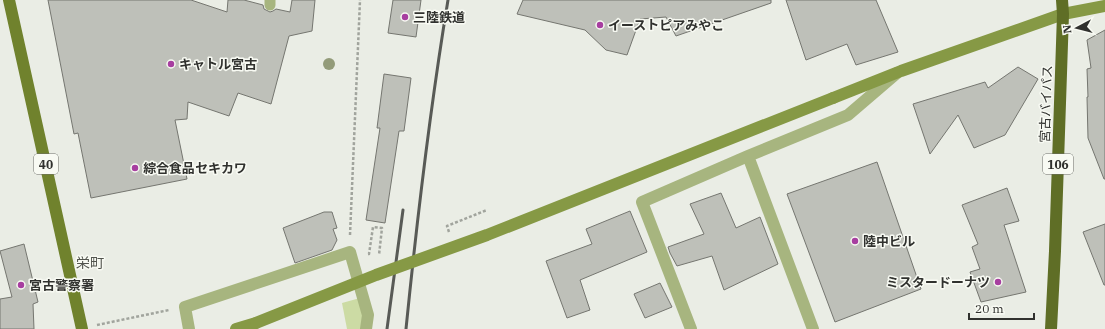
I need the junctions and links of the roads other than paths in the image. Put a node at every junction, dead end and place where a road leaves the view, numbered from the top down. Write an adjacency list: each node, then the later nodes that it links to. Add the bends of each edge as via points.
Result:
1 (9, 0): 7 (main road, 40)
2 (1062, 0): 4 (highway, 宮古バイパス / 106)
3 (1105, 6): 4 (street)
4 (1064, 14): 5 (street); 13 (highway, 宮古バイパス / 106)
5 (901, 71): 6 (street, via 848,115); 9 (street, bridge, via 487,235)
6 (748, 156): 11 (street, via 642,202); 12 (street)
7 (82, 329)
8 (189, 329): 10 (street, via 185,307 350,252 368,315)
9 (236, 329)
10 (366, 329)
11 (691, 329)
12 (813, 329)
13 (1051, 329)

